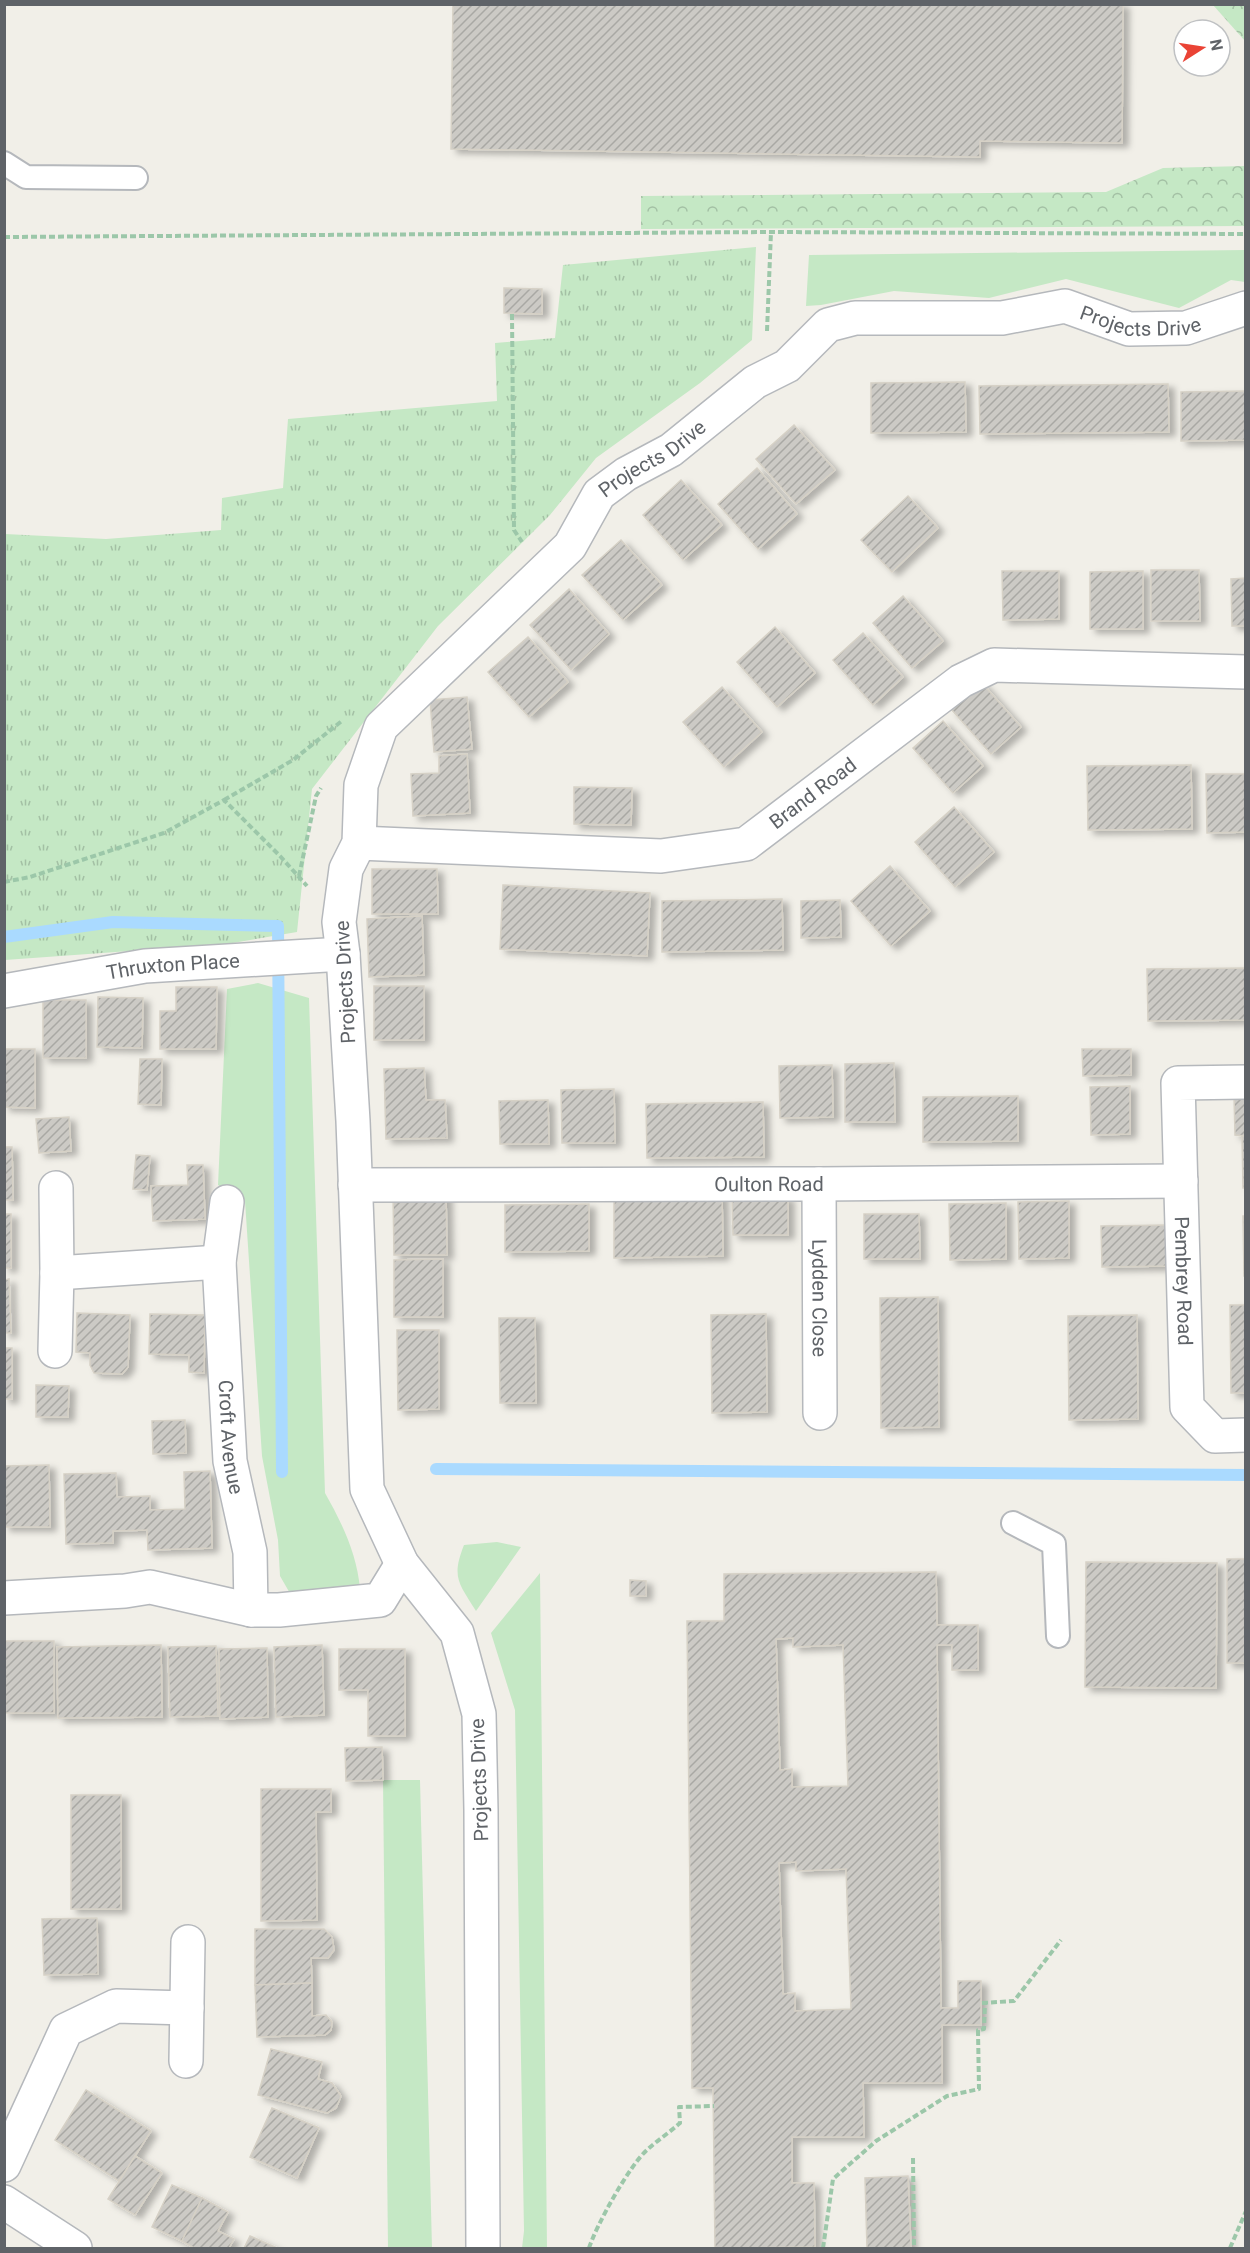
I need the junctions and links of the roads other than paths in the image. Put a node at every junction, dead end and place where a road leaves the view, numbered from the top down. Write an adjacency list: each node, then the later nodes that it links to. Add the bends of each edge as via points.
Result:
1 (4, 163): 2 (lane, via 26,177)
2 (136, 177)
3 (1245, 308): 5 (street, Projects Drive, via 1186,328 1129,329 1065,306 1002,318 855,318 828,325 787,366 755,382 671,450 599,494 570,546 381,727 361,785)
4 (1245, 672): 5 (street, Brand Road, via 994,665 961,681 746,844 661,856)
5 (359, 843): 6 (street, Projects Drive, via 346,868)
6 (331, 954): 7 (street, Thruxton Place, via 144,966); 11 (street, Projects Drive)
7 (4, 992)
8 (1245, 1082): 9 (street, Pembrey Road, via 1178,1083)
9 (1181, 1181): 10 (street, Oulton Road); 18 (street, Pembrey Road, via 1187,1407 1215,1436)
10 (819, 1184): 11 (street, Oulton Road); 17 (street, Lydden Close)
11 (355, 1185): 20 (street, Projects Drive, via 367,1489)
12 (56, 1188): 15 (street)
13 (226, 1202): 14 (street, Croft Avenue)
14 (219, 1262): 15 (street); 22 (street, Croft Avenue, via 231,1461 250,1552)
15 (57, 1273): 16 (street)
16 (55, 1351)
17 (820, 1413)
18 (1245, 1436)
19 (1013, 1523): 23 (lane, via 1054,1544)
20 (402, 1564): 22 (street, via 380,1600); 30 (street, Projects Drive, via 457,1632 479,1713)
21 (4, 1598): 22 (street, via 150,1587)
22 (251, 1610)
23 (1058, 1636)
24 (188, 1942): 25 (street)
25 (188, 2008): 26 (street); 27 (street, via 116,2006 66,2030)
26 (186, 2061)
27 (4, 2164)
28 (4, 2202): 29 (street)
29 (75, 2248)
30 (483, 2248)

